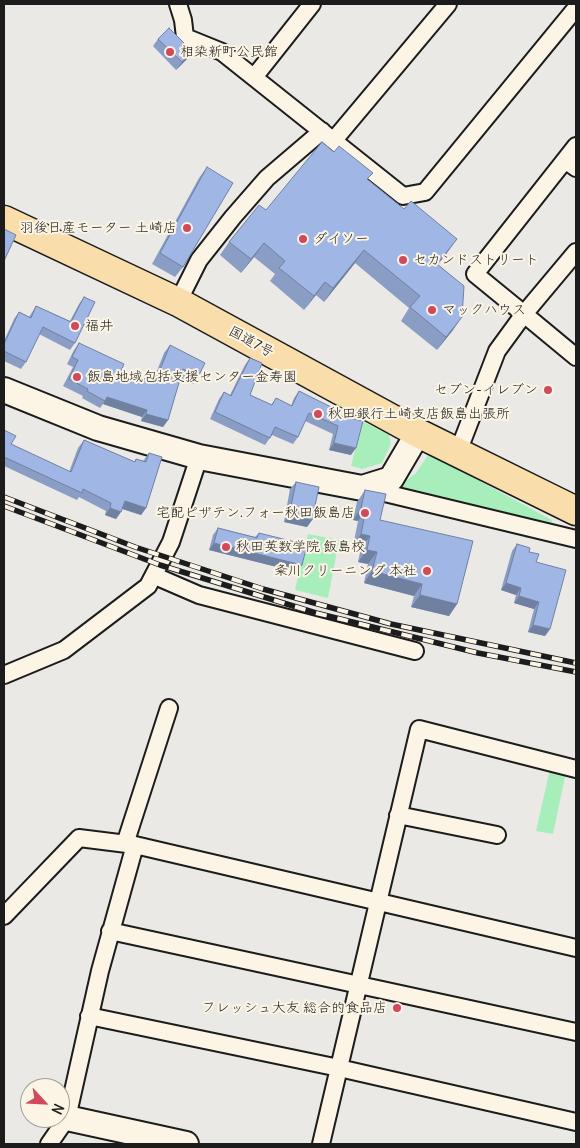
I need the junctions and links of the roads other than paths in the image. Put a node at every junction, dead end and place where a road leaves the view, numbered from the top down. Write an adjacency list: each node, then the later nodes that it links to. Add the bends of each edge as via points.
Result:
1 (178, 4): 5 (street, via 185,36 222,52)
2 (312, 4): 5 (street)
3 (448, 4): 6 (street)
4 (576, 8): 6 (street, via 425,192 403,196)
5 (255, 76): 6 (street)
6 (328, 136): 11 (street, via 267,178 198,260)
7 (576, 146): 8 (street)
8 (571, 164): 12 (street, via 475,274)
9 (4, 220): 11 (highway, 国道7号)
10 (576, 252): 12 (street)
11 (178, 302): 15 (highway, 国道7号)
12 (524, 314): 13 (street); 16 (street, via 497,350)
13 (576, 356)
14 (4, 390): 17 (street, via 98,428)
15 (418, 433): 16 (highway, 国道7号); 18 (street, via 391,478)
16 (458, 452): 19 (highway, 国道7号)
17 (199, 457): 18 (street); 21 (street)
18 (362, 488): 20 (street)
19 (576, 511)
20 (576, 539)
21 (155, 576): 22 (street, via 199,595); 23 (street, via 148,586 64,650)
22 (415, 651)
23 (4, 676)
24 (168, 708): 28 (street)
25 (576, 769): 26 (street, via 419,729)
26 (398, 815): 27 (street); 29 (street)
27 (497, 835)
28 (130, 844): 29 (street); 30 (street, via 79,838); 31 (street)
29 (377, 901): 32 (street); 33 (street)
30 (4, 916)
31 (110, 931): 33 (street); 34 (street)
32 (576, 948)
33 (358, 984): 35 (street); 36 (street)
34 (89, 1016): 36 (street); 37 (street)
35 (576, 1032)
36 (339, 1068): 39 (street); 43 (street)
37 (70, 1104)
38 (70, 1119): 42 (street)
39 (576, 1122)
40 (60, 1128): 41 (street)
41 (49, 1144)
42 (186, 1144)
43 (321, 1144)

